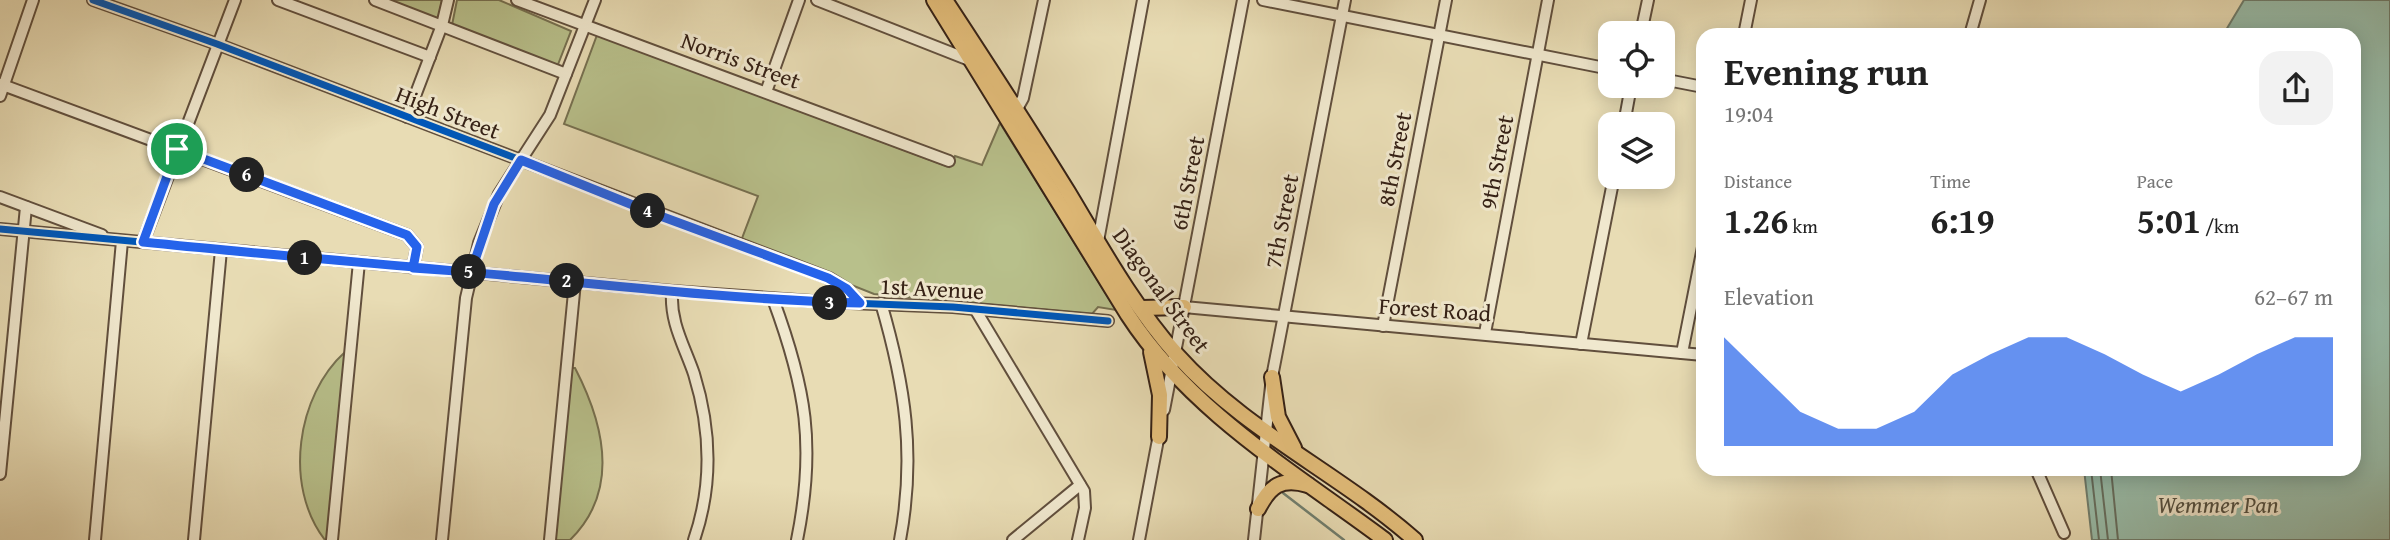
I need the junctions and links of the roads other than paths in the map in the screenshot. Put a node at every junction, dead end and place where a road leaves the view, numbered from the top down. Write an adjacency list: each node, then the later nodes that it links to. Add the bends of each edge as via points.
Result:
1 (33, 0): 38 (street)
2 (93, 0): 30 (street, High Street)
3 (234, 0): 30 (street)
4 (278, 0): 32 (street)
5 (375, 0): 25 (street)
6 (448, 0): 25 (street)
7 (517, 0): 26 (street, Norris Street)
8 (594, 0): 26 (street)
9 (799, 0): 39 (street)
10 (817, 0): 33 (street)
11 (934, 0): 33 (main road, Diagonal Street)
12 (945, 0): 40 (main road, Diagonal Street)
13 (1044, 0): 40 (street)
14 (1143, 0): 51 (street)
15 (1243, 0): 63 (street, 6th Street)
16 (1263, 0): 23 (street)
17 (1345, 0): 23 (street, 7th Street)
18 (1446, 0): 29 (street, 8th Street)
19 (1548, 0): 31 (street, 9th Street)
20 (1648, 0): 24 (street)
21 (1751, 0): 27 (street)
22 (1980, 0): 28 (street)
23 (1342, 16): 29 (street); 66 (street, 7th Street)
24 (1644, 21)
25 (442, 25): 32 (street); 35 (street)
26 (586, 25): 35 (street); 39 (street, Norris Street)
27 (1745, 28)
28 (1972, 28)
29 (1439, 35): 31 (street); 68 (street, 8th Street)
30 (217, 44): 41 (street, High Street); 42 (street)
31 (1538, 54): 34 (street); 69 (street, 9th Street)
32 (430, 57): 41 (street)
33 (972, 61): 40 (main road, Diagonal Street)
34 (1598, 66)
35 (566, 74): 43 (street, via 550,115)
36 (1675, 82): 37 (street)
37 (1696, 86)
38 (1, 88): 42 (street)
39 (766, 92): 44 (street, Norris Street)
40 (1013, 115): 51 (main road, Diagonal Street); 71 (main road, Diagonal Street)
41 (407, 117): 43 (street, High Street)
42 (177, 149): 52 (street); 55 (street, via 407,235 417,247)
43 (521, 160): 56 (street, via 494,204); 61 (street, High Street, via 828,278)
44 (949, 161)
45 (1612, 189): 70 (street)
46 (0, 197): 47 (street)
47 (26, 207): 49 (street); 50 (street)
48 (0, 229): 49 (street, 1st Avenue)
49 (23, 231): 50 (street, 1st Avenue); 81 (street)
50 (120, 240): 52 (street, 1st Avenue); 87 (street)
51 (1098, 241): 64 (main road, Diagonal Street)
52 (143, 242): 53 (street, 1st Avenue)
53 (221, 250): 54 (street, 1st Avenue); 88 (street)
54 (359, 262): 55 (street, 1st Avenue); 89 (street)
55 (413, 268): 56 (street, 1st Avenue)
56 (471, 272): 57 (street, 1st Avenue); 90 (street)
57 (575, 282): 59 (street, 1st Avenue); 91 (street)
58 (1696, 282): 72 (street)
59 (672, 291): 60 (street, 1st Avenue); 92 (street, via 672,319 701,398 708,450 704,509)
60 (773, 299): 61 (street, 1st Avenue); 93 (street, via 798,373 809,449)
61 (860, 303): 62 (street, 1st Avenue)
62 (881, 303): 65 (street, 1st Avenue); 94 (street, via 902,378 908,429)
63 (1184, 307): 64 (main road); 66 (street, Forest Road); 73 (street, 6th Street)
64 (1143, 308): 73 (main road, Diagonal Street)
65 (975, 309): 67 (street, 1st Avenue); 83 (street, 1st Avenue)
66 (1284, 317): 68 (street, Forest Road); 76 (street, 7th Street)
67 (1108, 321)
68 (1383, 327): 69 (street, Forest Road)
69 (1485, 333): 70 (street, Forest Road)
70 (1581, 344): 72 (street, Forest Road)
71 (1149, 346): 75 (main road, Diagonal Street); 78 (main road, via 1160,395)
72 (1682, 353): 74 (street, Forest Road)
73 (1176, 354): 75 (street, 6th Street); 77 (main road, Diagonal Street, via 1233,409)
74 (1696, 354)
75 (1172, 373): 78 (street, 6th Street); 79 (main road, Diagonal Street, via 1218,417)
76 (1272, 377): 77 (street, 7th Street); 80 (main road, via 1280,426)
77 (1267, 432): 79 (street, 7th Street); 80 (main road, Diagonal Street)
78 (1159, 437): 97 (street, 6th Street)
79 (1264, 450): 84 (main road, Diagonal Street); 85 (street, 7th Street)
80 (1298, 454): 100 (main road, Diagonal Street)
81 (0, 474)
82 (2039, 476): 86 (street)
83 (1080, 485): 95 (street); 96 (street, via 1086,497)
84 (1312, 486): 85 (main road, via 1290,481 1276,484); 99 (main road, Diagonal Street)
85 (1258, 509): 98 (street, 7th Street)
86 (2064, 533)
87 (95, 540)
88 (194, 540)
89 (332, 540)
90 (442, 540)
91 (550, 540)
92 (694, 540)
93 (797, 540)
94 (900, 540)
95 (1013, 540)
96 (1078, 540)
97 (1139, 540)
98 (1254, 540)
99 (1385, 540)
100 (1415, 540)

